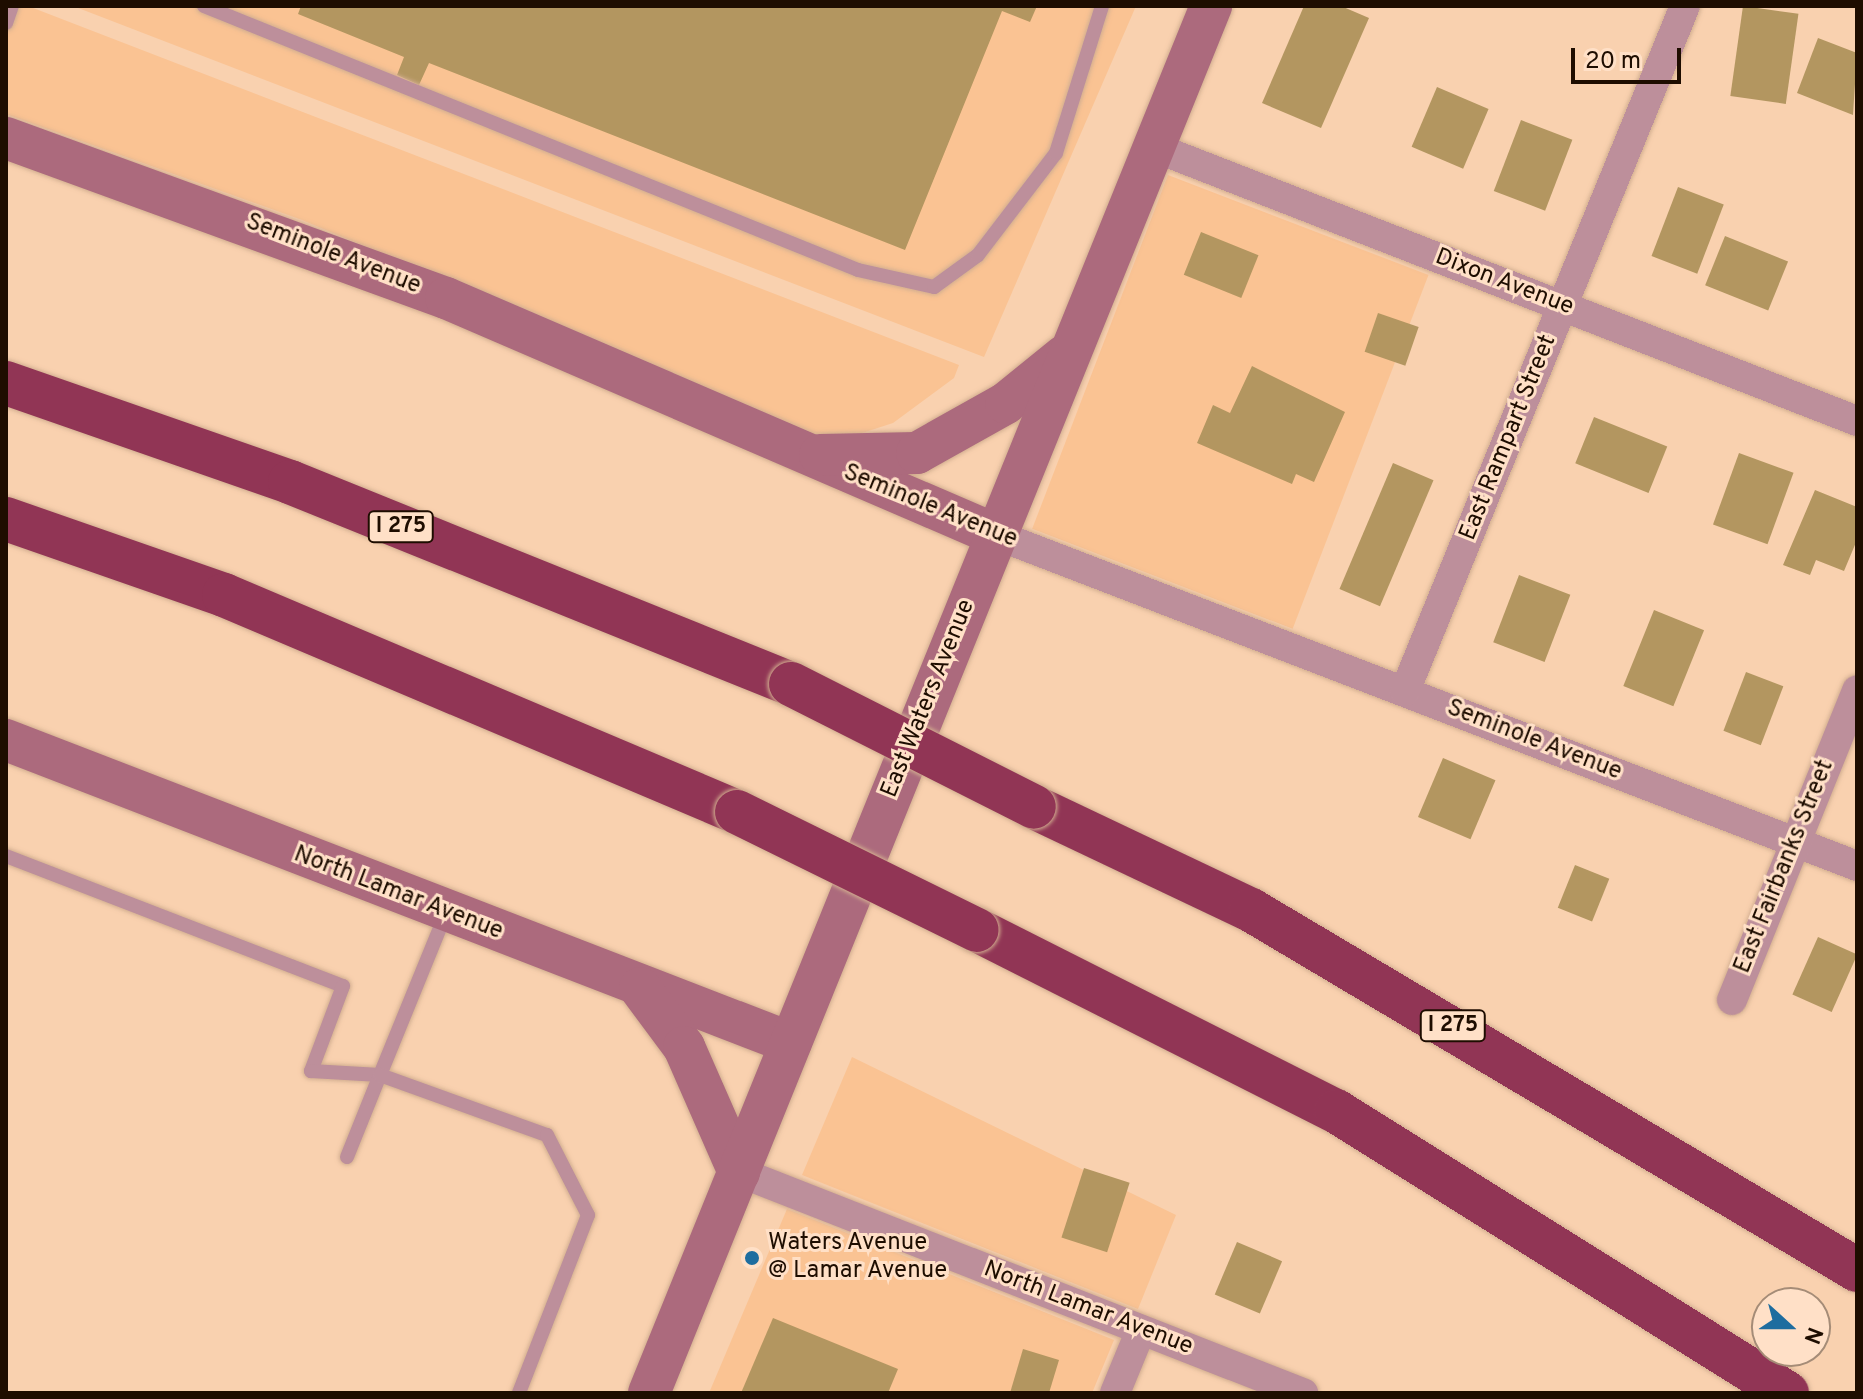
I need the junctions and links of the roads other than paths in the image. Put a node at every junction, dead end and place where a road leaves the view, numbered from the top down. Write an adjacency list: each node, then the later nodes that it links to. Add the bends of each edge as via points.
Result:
1 (12, 6): 6 (lane)
2 (204, 6): 3 (lane, via 858,270 934,287 978,255 1056,153)
3 (1102, 6)
4 (1211, 6): 8 (main road, East Waters Avenue)
5 (1685, 6): 9 (street, East Rampart Street)
6 (6, 23)
7 (6, 138): 13 (main road, Seminole Avenue, via 446,298)
8 (1151, 146): 9 (street, Dixon Avenue); 10 (main road, East Waters Avenue)
9 (1563, 306): 12 (street, Dixon Avenue); 17 (street, East Rampart Street)
10 (1068, 353): 13 (main road, via 1006,403 917,453); 15 (main road, East Waters Avenue)
11 (6, 383): 29 (highway, I 275, bridge, via 290,482 791,684 1251,910)
12 (1857, 421)
13 (806, 456): 15 (main road, Seminole Avenue)
14 (6, 519): 35 (highway, bridge, via 224,595 737,812 1336,1111)
15 (994, 534): 17 (street, Seminole Avenue); 25 (main road, East Waters Avenue)
16 (1857, 690): 19 (street, East Fairbanks Street)
17 (1405, 691): 19 (street, Seminole Avenue)
18 (6, 740): 22 (main road, North Lamar Avenue)
19 (1795, 842): 21 (street, Seminole Avenue); 24 (street, East Fairbanks Street)
20 (6, 856): 26 (lane, via 343,986 311,1071)
21 (1857, 866)
22 (446, 913): 23 (main road, North Lamar Avenue); 26 (lane)
23 (640, 988): 25 (main road, North Lamar Avenue); 28 (main road, via 684,1047)
24 (1732, 1000)
25 (791, 1043): 28 (main road, East Waters Avenue)
26 (380, 1075): 27 (lane); 31 (lane, via 547,1135 588,1215)
27 (347, 1157)
28 (739, 1172): 30 (street, North Lamar Avenue); 32 (main road, East Waters Avenue)
29 (1857, 1270)
30 (1141, 1330): 33 (street); 34 (street, North Lamar Avenue)
31 (519, 1393)
32 (649, 1393)
33 (1115, 1393)
34 (1303, 1393)
35 (1787, 1393)

